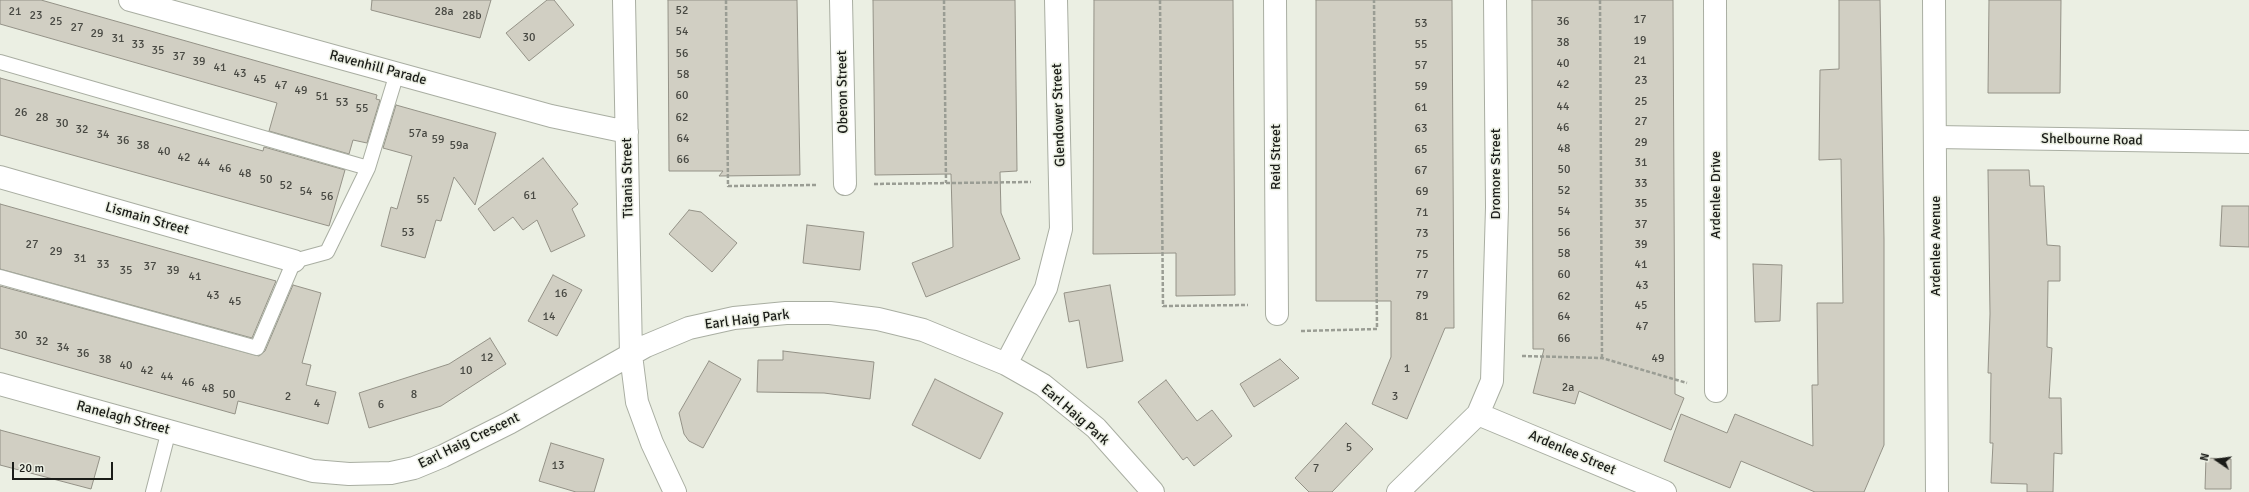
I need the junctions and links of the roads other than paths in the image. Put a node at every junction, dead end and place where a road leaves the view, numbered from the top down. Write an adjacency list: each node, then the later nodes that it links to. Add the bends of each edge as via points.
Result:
1 (130, 0): 10 (street, Ravenhill Parade)
2 (624, 0): 11 (street, Titania Street)
3 (841, 0): 16 (street, Oberon Street)
4 (1056, 0): 21 (street, Glendower Street, via 1061,229 1046,288)
5 (1275, 0): 19 (street, Reid Street)
6 (1495, 0): 24 (street, Dromore Street, via 1497,207 1494,352 1492,381)
7 (1715, 0): 23 (street, Ardenlee Drive)
8 (1934, 0): 12 (street, Ardenlee Avenue)
9 (0, 62): 14 (lane)
10 (397, 73): 11 (street, Ravenhill Parade, via 550,116); 14 (lane)
11 (627, 132): 20 (street, Titania Street)
12 (1936, 137): 13 (street, Shelbourne Road); 32 (street, Ardenlee Avenue)
13 (2249, 142)
14 (368, 168): 17 (lane, via 327,252)
15 (0, 176): 17 (street, Lismain Street)
16 (845, 184)
17 (294, 262): 18 (lane, via 257,348)
18 (0, 277)
19 (1277, 314)
20 (631, 355): 21 (street, Earl Haig Park, via 689,328 734,318 786,313 830,313 878,319 923,330); 26 (street, Earl Haig Crescent, via 509,423 414,468 390,473 349,474 313,471); 28 (street, via 637,402 654,450)
21 (1006, 364): 29 (street, Earl Haig Park, via 1043,385 1096,428)
22 (0, 384): 25 (street, Ranelagh Street)
23 (1716, 390)
24 (1478, 414): 30 (street); 31 (street, Ardenlee Street)
25 (169, 430): 26 (street, Ranelagh Street); 27 (lane)
26 (246, 453)
27 (153, 492)
28 (675, 492)
29 (1153, 492)
30 (1398, 492)
31 (1665, 492)
32 (1937, 492)

